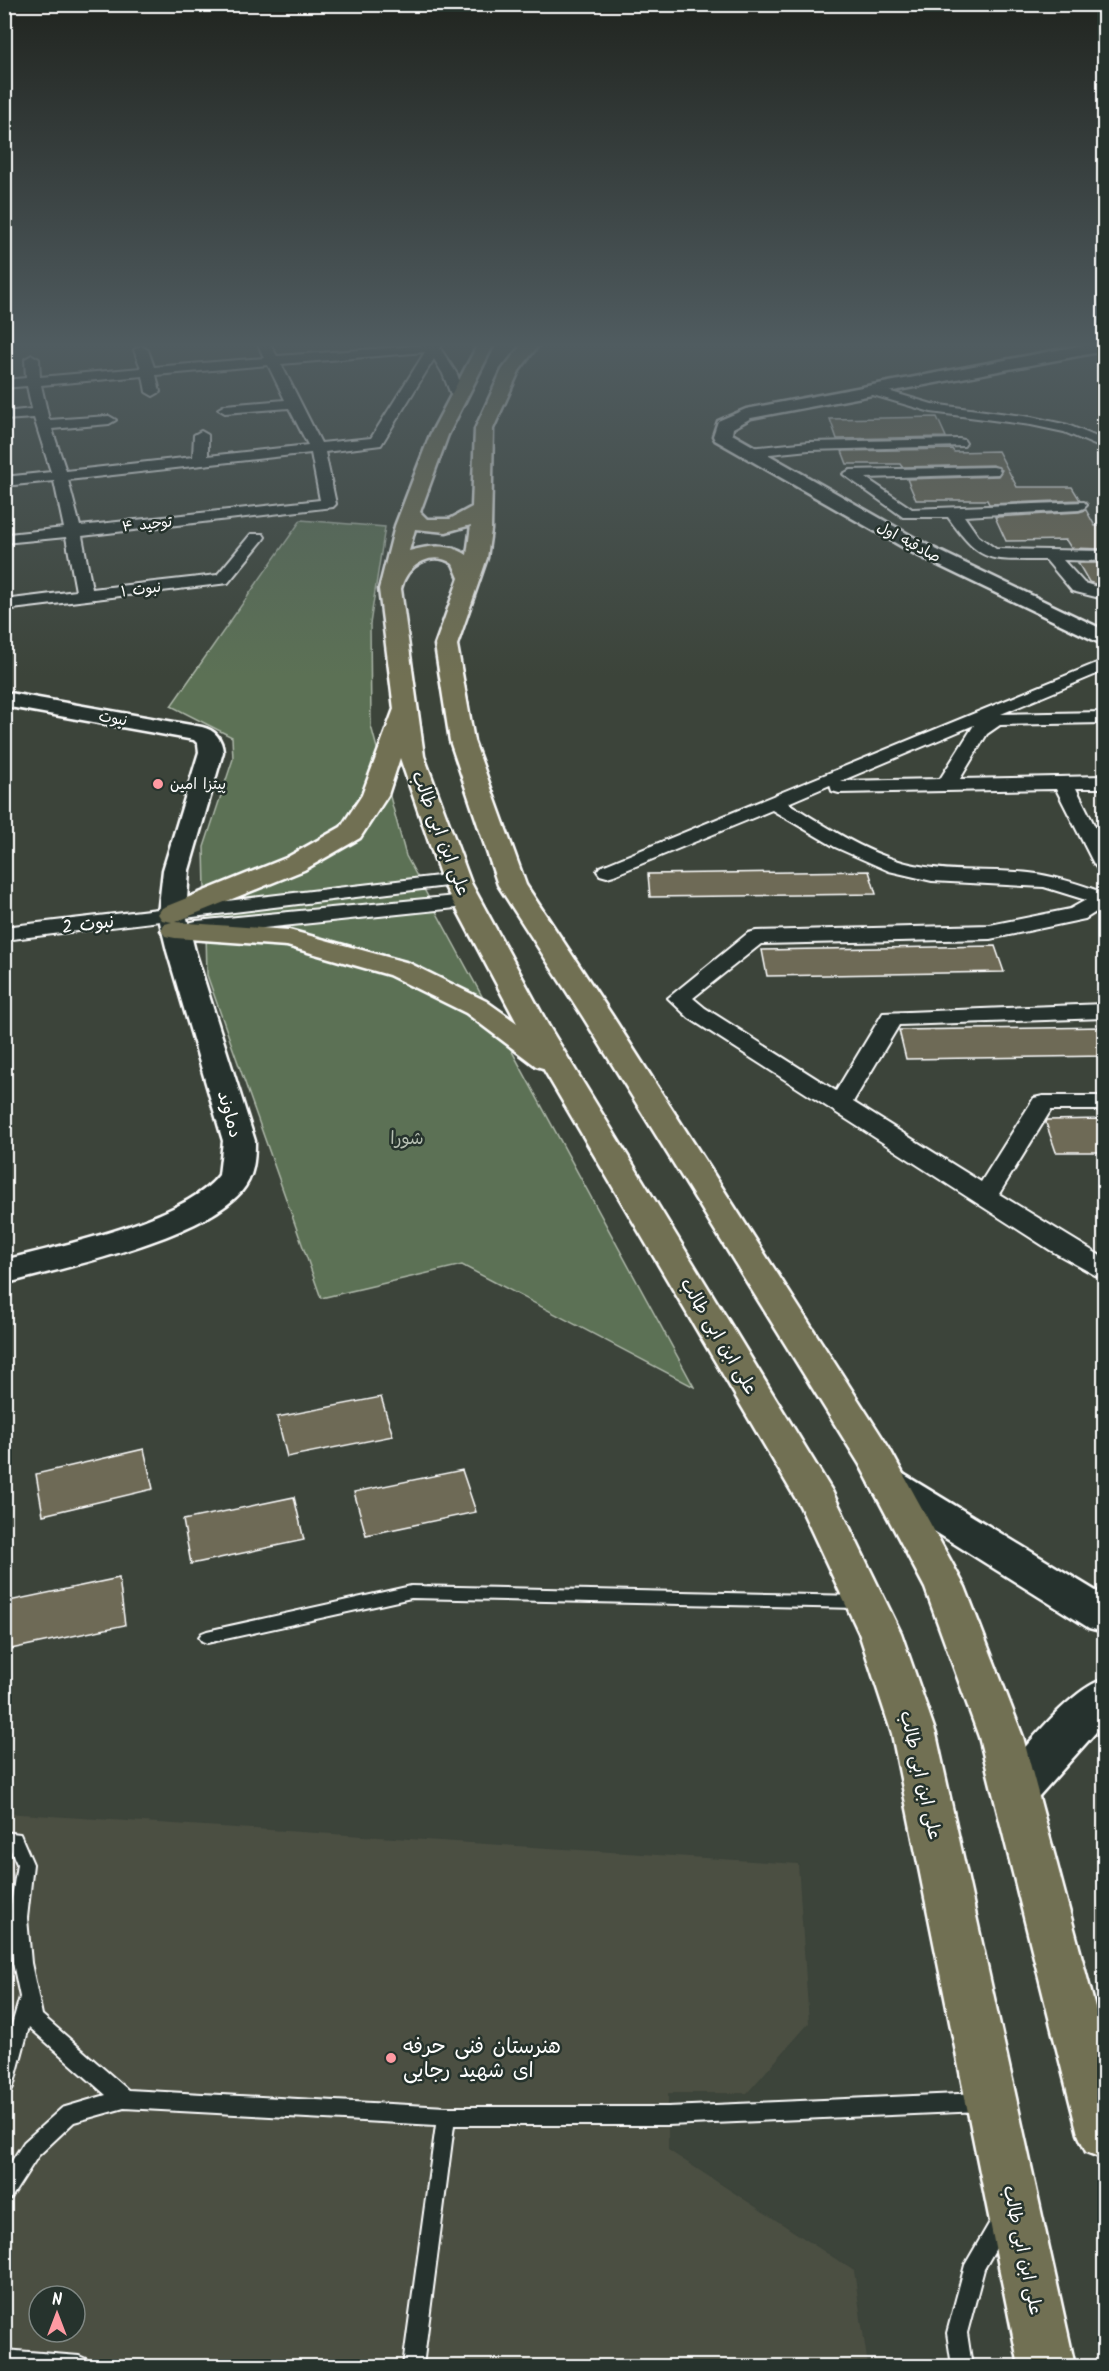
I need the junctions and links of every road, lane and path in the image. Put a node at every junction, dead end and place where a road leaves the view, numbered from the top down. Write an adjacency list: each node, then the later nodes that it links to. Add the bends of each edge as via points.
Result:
1 (53, 455): 12 (street)
2 (200, 455): 9 (street)
3 (262, 455): 9 (street)
4 (318, 455): 18 (street, توحید ۴, via 328,504)
5 (432, 455): 16 (main road, علی ابن ابی طالب)
6 (483, 455): 15 (main road)
7 (754, 455): 28 (street, صادقیه اول, via 922,550)
8 (813, 455): 10 (street)
9 (200, 461): 12 (street)
10 (840, 469): 11 (street); 17 (street, via 909,514)
11 (993, 471)
12 (60, 476): 13 (street); 18 (street)
13 (4, 482)
14 (1079, 505): 17 (street)
15 (482, 509): 16 (main road, via 461,524 449,526 420,524); 23 (main road, via 477,558)
16 (410, 512): 24 (main road, علی ابن ابی طالب)
17 (952, 512): 22 (street, via 972,539 992,554)
18 (72, 533): 20 (street, توحید ۴); 26 (street)
19 (257, 537): 26 (street, نبوت ۱, via 222,579)
20 (8, 539)
21 (1104, 556): 22 (street)
22 (1052, 557): 25 (street, via 1078,587)
23 (470, 579): 24 (main road, via 458,558 431,553 408,561); 55 (main road, via 446,645 462,741 512,885)
24 (392, 580): 31 (main road, علی ابن ابی طالب)
25 (1104, 594)
26 (86, 596): 27 (street, نبوت ۱)
27 (4, 605)
28 (1103, 636)
29 (1104, 665): 34 (street)
30 (4, 699): 36 (street, نبوت, via 202,734 210,743)
31 (405, 709): 44 (main road, علی ابن ابی طالب, via 412,756); 46 (main road, via 375,795 351,832 295,864)
32 (4, 716): 36 (street, نبوت)
33 (1104, 718): 35 (street)
34 (972, 720): 35 (street); 41 (street)
35 (996, 720): 39 (street, via 980,730)
36 (211, 752): 46 (street, via 176,870)
37 (1104, 782): 38 (street)
38 (1063, 783): 39 (street); 42 (street)
39 (946, 785): 40 (street)
40 (839, 787)
41 (773, 802): 43 (street); 45 (street, via 843,845 898,867 1043,881)
42 (1103, 857)
43 (607, 871)
44 (462, 890): 46 (street, نبوت 2); 49 (main road, علی ابن ابی طالب)
45 (1103, 900): 51 (street, via 1077,914 990,932 756,938 680,998 697,1013)
46 (174, 922): 47 (street, نبوت 2); 49 (main road, via 289,938 399,969 476,1007); 54 (street, دماوند, via 239,1141 238,1169 230,1184 192,1211 114,1242)
47 (4, 934)
48 (1104, 1011): 51 (street, via 891,1018)
49 (561, 1071): 56 (main road, علی ابن ابی طالب, via 818,1502)
50 (1104, 1102): 52 (street, via 1043,1103)
51 (840, 1104): 52 (street)
52 (985, 1196): 53 (street)
53 (1104, 1269)
54 (4, 1272)
55 (889, 1484): 57 (street); 60 (main road, via 945,1587 1001,1737)
56 (866, 1602): 58 (lane, via 411,1592); 65 (main road, علی ابن ابی طالب, via 914,1734)
57 (1104, 1617)
58 (207, 1637)
59 (1104, 1697): 60 (street)
60 (1015, 1791): 66 (main road)
61 (4, 1839): 62 (lane, via 14,1839 25,1864 18,1918)
62 (29, 1996): 63 (lane); 64 (lane, via 34,2020)
63 (4, 2087)
64 (124, 2099): 67 (lane); 68 (lane, via 69,2114 30,2149)
65 (991, 2102): 67 (lane, via 668,2116); 69 (main road, علی ابن ابی طالب)
66 (1102, 2113)
67 (446, 2116): 72 (lane)
68 (4, 2191)
69 (1013, 2203): 73 (lane, via 975,2265 957,2333); 74 (main road, علی ابن ابی طالب)
70 (8, 2363): 71 (lane)
71 (79, 2367)
72 (413, 2367)
73 (962, 2367)
74 (1047, 2367)

